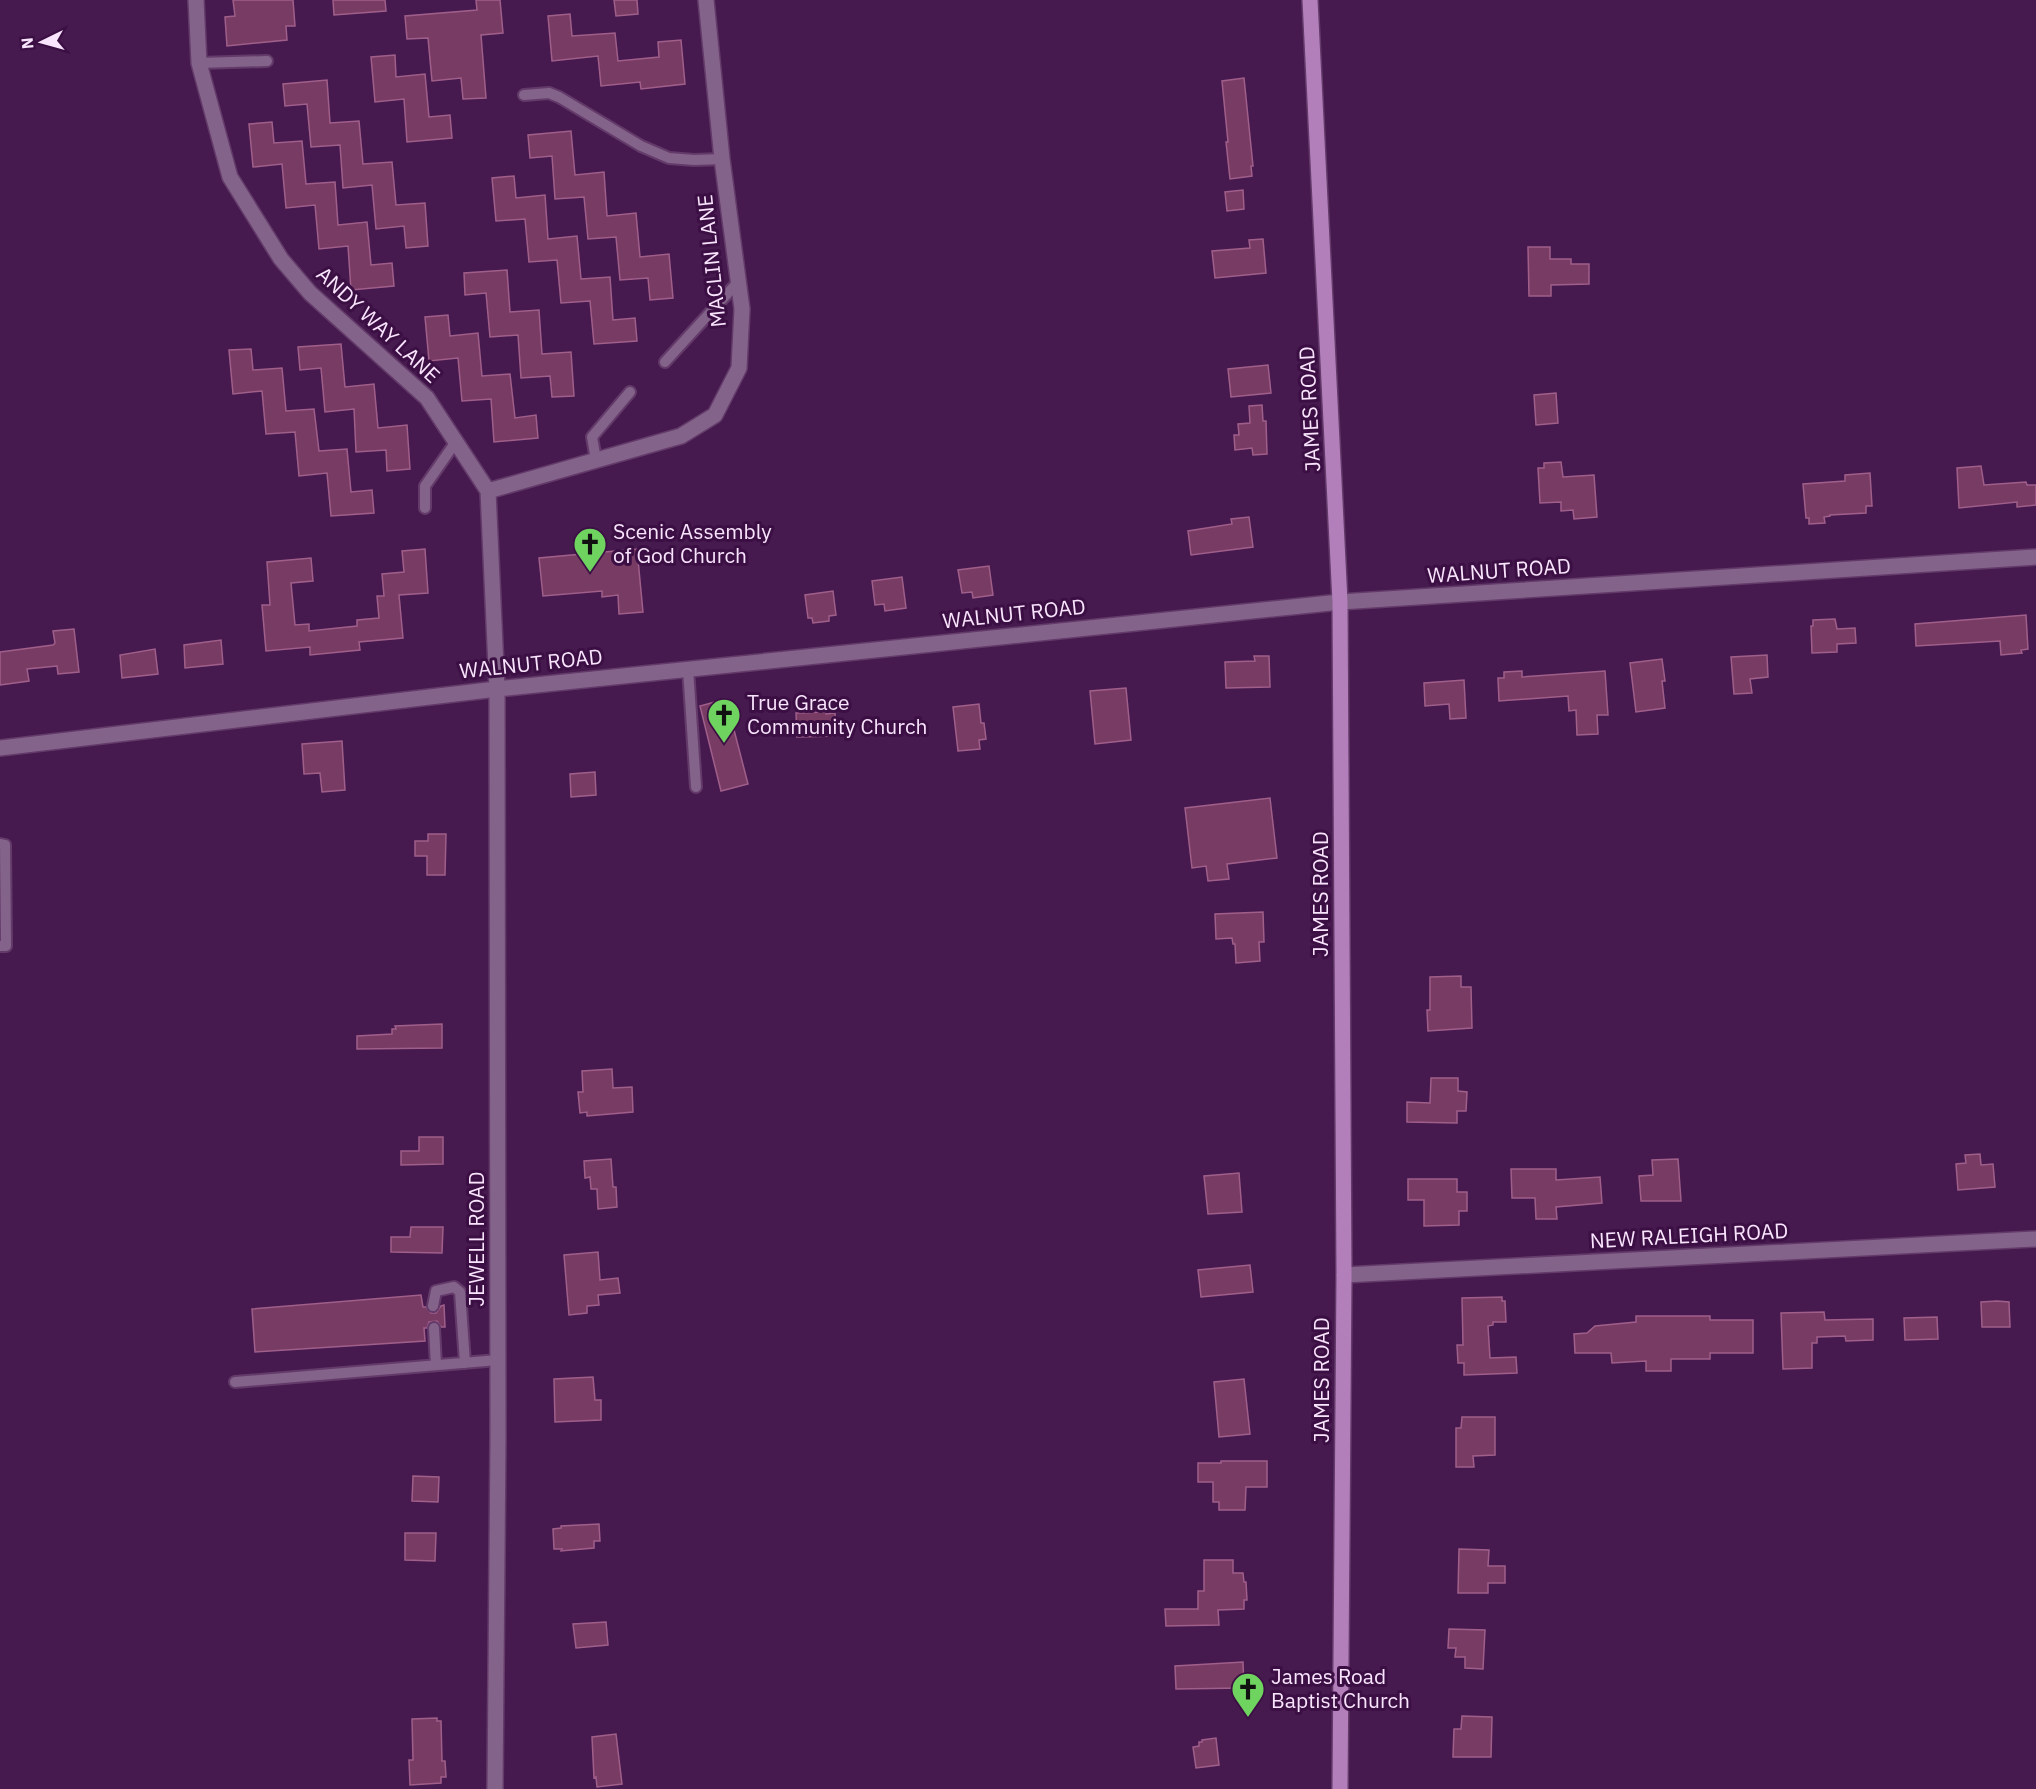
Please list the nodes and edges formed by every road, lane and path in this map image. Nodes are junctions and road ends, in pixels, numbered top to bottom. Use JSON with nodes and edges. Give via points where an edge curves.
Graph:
{"nodes":[{"id":1,"x":196,"y":0,"type":"edge"},
{"id":2,"x":706,"y":0,"type":"edge"},
{"id":3,"x":1310,"y":0,"type":"edge"},
{"id":4,"x":267,"y":61,"type":"dead end"},
{"id":5,"x":199,"y":63,"type":"junction"},
{"id":6,"x":524,"y":95,"type":"dead end"},
{"id":7,"x":723,"y":159,"type":"junction"},
{"id":8,"x":738,"y":282,"type":"junction"},
{"id":9,"x":665,"y":362,"type":"dead end"},
{"id":10,"x":630,"y":392,"type":"dead end"},
{"id":11,"x":455,"y":443,"type":"junction"},
{"id":12,"x":596,"y":460,"type":"junction"},
{"id":13,"x":488,"y":491,"type":"junction"},
{"id":14,"x":425,"y":508,"type":"dead end"},
{"id":15,"x":2036,"y":557,"type":"edge"},
{"id":16,"x":1340,"y":602,"type":"junction"},
{"id":17,"x":688,"y":669,"type":"junction"},
{"id":18,"x":496,"y":689,"type":"junction"},
{"id":19,"x":0,"y":748,"type":"edge"},
{"id":20,"x":696,"y":787,"type":"dead end"},
{"id":21,"x":0,"y":844,"type":"edge"},
{"id":22,"x":0,"y":946,"type":"edge"},
{"id":23,"x":2036,"y":1239,"type":"edge"},
{"id":24,"x":1344,"y":1275,"type":"junction"},
{"id":25,"x":433,"y":1306,"type":"dead end"},
{"id":26,"x":435,"y":1328,"type":"dead end"},
{"id":27,"x":498,"y":1360,"type":"junction"},
{"id":28,"x":465,"y":1363,"type":"junction"},
{"id":29,"x":436,"y":1365,"type":"junction"},
{"id":30,"x":235,"y":1382,"type":"dead end"},
{"id":31,"x":495,"y":1789,"type":"edge"},
{"id":32,"x":1341,"y":1789,"type":"edge"}],
"edges":[{"from":1,"to":5,"type":"street","name":"ANDY WAY LANE"},
{"from":2,"to":7,"type":"street","name":"MACLIN LANE"},
{"from":3,"to":16,"type":"main road","name":"JAMES ROAD"},
{"from":4,"to":5,"type":"lane"},
{"from":5,"to":11,"type":"street","name":"ANDY WAY LANE","via":[[230,177],[281,260],[310,293],[427,398]]},
{"from":6,"to":7,"type":"lane","via":[[549,93],[559,97],[641,146],[669,158]]},
{"from":7,"to":8,"type":"street","name":"MACLIN LANE"},
{"from":8,"to":9,"type":"lane"},
{"from":8,"to":12,"type":"street","name":"MACLIN LANE","via":[[742,309],[739,368],[715,415],[681,436]]},
{"from":10,"to":12,"type":"lane","via":[[592,437]]},
{"from":11,"to":13,"type":"street","name":"ANDY WAY LANE"},
{"from":11,"to":14,"type":"lane","via":[[425,486]]},
{"from":12,"to":13,"type":"street","name":"MACLIN LANE"},
{"from":13,"to":18,"type":"street"},
{"from":15,"to":16,"type":"street","name":"WALNUT ROAD"},
{"from":16,"to":17,"type":"street","name":"WALNUT ROAD"},
{"from":16,"to":24,"type":"main road","name":"JAMES ROAD"},
{"from":17,"to":18,"type":"street","name":"WALNUT ROAD"},
{"from":17,"to":20,"type":"lane"},
{"from":18,"to":19,"type":"street","name":"WALNUT ROAD"},
{"from":18,"to":27,"type":"street","name":"JEWELL ROAD"},
{"from":21,"to":22,"type":"lane","via":[[5,845],[6,946]]},
{"from":23,"to":24,"type":"street","name":"NEW RALEIGH ROAD"},
{"from":24,"to":32,"type":"main road","name":"JAMES ROAD"},
{"from":25,"to":28,"type":"lane","via":[[436,1291],[454,1287],[460,1292]]},
{"from":26,"to":29,"type":"lane"},
{"from":27,"to":28,"type":"lane"},
{"from":27,"to":31,"type":"street","name":"JEWELL ROAD"},
{"from":28,"to":29,"type":"lane"},
{"from":29,"to":30,"type":"lane"}]}
